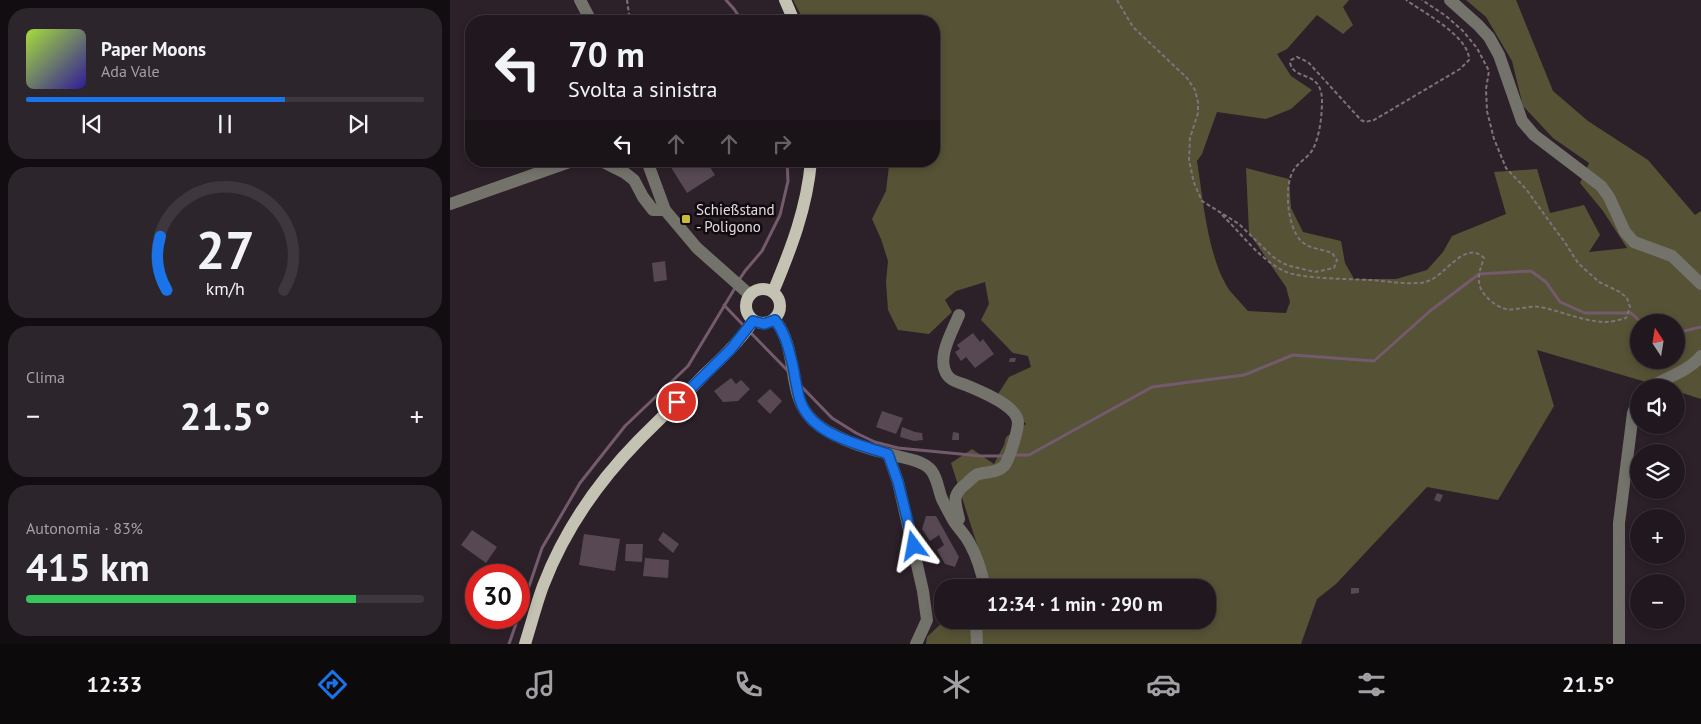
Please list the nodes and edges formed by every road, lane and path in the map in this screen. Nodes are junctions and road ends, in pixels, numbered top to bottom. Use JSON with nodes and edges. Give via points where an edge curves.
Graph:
{"nodes":[{"id":1,"x":580,"y":0,"type":"edge"},
{"id":2,"x":627,"y":0,"type":"edge"},
{"id":3,"x":785,"y":0,"type":"edge"},
{"id":4,"x":1117,"y":0,"type":"edge"},
{"id":5,"x":1406,"y":0,"type":"edge"},
{"id":6,"x":1422,"y":0,"type":"edge"},
{"id":7,"x":1450,"y":0,"type":"edge"},
{"id":8,"x":588,"y":15,"type":"edge"},
{"id":9,"x":629,"y":15,"type":"edge"},
{"id":10,"x":791,"y":15,"type":"edge"},
{"id":11,"x":555,"y":167,"type":"edge"},
{"id":12,"x":613,"y":167,"type":"edge"},
{"id":13,"x":649,"y":167,"type":"edge"},
{"id":14,"x":810,"y":167,"type":"edge"},
{"id":15,"x":450,"y":204,"type":"edge"},
{"id":16,"x":665,"y":210,"type":"junction"},
{"id":17,"x":1218,"y":212,"type":"junction"},
{"id":18,"x":1701,"y":284,"type":"edge"},
{"id":19,"x":746,"y":291,"type":"junction"},
{"id":20,"x":773,"y":292,"type":"junction"},
{"id":21,"x":959,"y":316,"type":"dead end"},
{"id":22,"x":775,"y":320,"type":"junction"},
{"id":23,"x":749,"y":327,"type":"junction"},
{"id":24,"x":1701,"y":356,"type":"edge"},
{"id":25,"x":1662,"y":379,"type":"edge"},
{"id":26,"x":1630,"y":434,"type":"edge"},
{"id":27,"x":888,"y":454,"type":"junction"},
{"id":28,"x":955,"y":523,"type":"junction"},
{"id":29,"x":983,"y":579,"type":"edge"},
{"id":30,"x":976,"y":629,"type":"edge"},
{"id":31,"x":525,"y":644,"type":"edge"},
{"id":32,"x":916,"y":644,"type":"edge"},
{"id":33,"x":977,"y":644,"type":"edge"},
{"id":34,"x":1619,"y":644,"type":"edge"}],
"edges":[{"from":1,"to":8,"type":"street"},
{"from":2,"to":9,"type":"path"},
{"from":3,"to":10,"type":"main road"},
{"from":4,"to":17,"type":"path","via":[[1133,27],[1187,78],[1195,90],[1198,113],[1189,147],[1190,170],[1202,201]]},
{"from":5,"to":17,"type":"path","via":[[1457,37],[1468,52],[1469,60],[1460,69],[1374,120],[1361,120],[1308,62],[1297,57],[1290,63],[1294,70],[1314,79],[1322,99],[1315,144],[1310,154],[1295,168],[1289,182],[1290,219],[1300,240],[1309,247],[1332,253],[1337,260],[1334,268],[1315,272],[1282,263],[1239,224]]},
{"from":6,"to":17,"type":"path","via":[[1446,16],[1477,48],[1489,71],[1487,111],[1506,168],[1526,189],[1578,263],[1599,282],[1627,298],[1630,307],[1626,318],[1592,321],[1538,307],[1506,309],[1496,305],[1480,289],[1479,274],[1484,258],[1474,251],[1463,255],[1428,281],[1414,283],[1285,272],[1243,238]]},
{"from":7,"to":18,"type":"street","via":[[1478,25],[1500,55],[1522,121],[1534,135],[1601,186],[1625,232],[1634,242],[1672,256]]},
{"from":11,"to":15,"type":"street"},
{"from":12,"to":16,"type":"street","via":[[634,180],[652,210]]},
{"from":13,"to":16,"type":"street"},
{"from":14,"to":20,"type":"main road","via":[[803,214]]},
{"from":16,"to":19,"type":"street","via":[[697,248]]},
{"from":19,"to":20,"type":"main road","via":[[764,289]]},
{"from":19,"to":23,"type":"main road"},
{"from":20,"to":22,"type":"main road","via":[[781,306]]},
{"from":21,"to":28,"type":"street","via":[[944,349],[948,376],[1010,407],[1018,423],[1004,467],[976,475],[957,491],[955,501],[959,519]]},
{"from":22,"to":23,"type":"main road"},
{"from":22,"to":27,"type":"street","via":[[785,335],[800,402],[808,415],[833,435]]},
{"from":23,"to":31,"type":"main road","via":[[636,443],[586,502],[554,560]]},
{"from":24,"to":25,"type":"street","via":[[1696,363]]},
{"from":26,"to":34,"type":"street","via":[[1619,523]]},
{"from":27,"to":28,"type":"street","via":[[929,468]]},
{"from":27,"to":32,"type":"street","via":[[898,482],[923,591],[927,620]]},
{"from":28,"to":29,"type":"street","via":[[971,545]]},
{"from":30,"to":33,"type":"street"}]}
